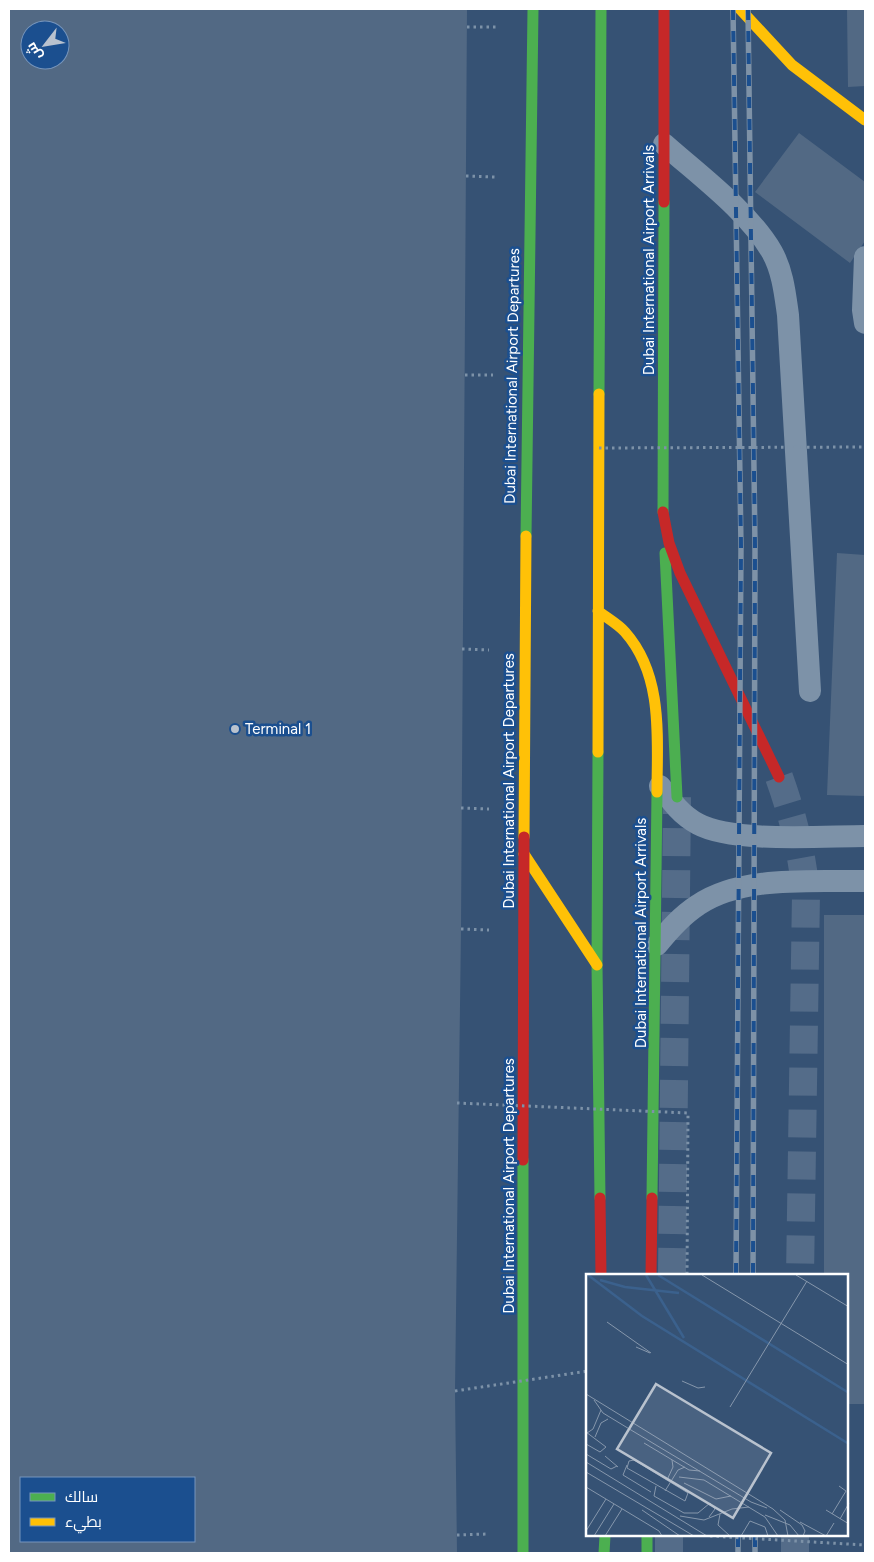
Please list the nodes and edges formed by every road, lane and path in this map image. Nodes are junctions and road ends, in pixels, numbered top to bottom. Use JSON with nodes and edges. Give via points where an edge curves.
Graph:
{"nodes":[{"id":1,"x":533,"y":9,"type":"edge"},
{"id":2,"x":601,"y":9,"type":"edge"},
{"id":3,"x":664,"y":9,"type":"edge"},
{"id":4,"x":740,"y":9,"type":"edge"},
{"id":5,"x":865,"y":120,"type":"edge"},
{"id":6,"x":664,"y":144,"type":"junction"},
{"id":7,"x":865,"y":257,"type":"edge"},
{"id":8,"x":865,"y":323,"type":"edge"},
{"id":9,"x":599,"y":448,"type":"junction"},
{"id":10,"x":865,"y":448,"type":"edge"},
{"id":11,"x":663,"y":511,"type":"junction"},
{"id":12,"x":598,"y":611,"type":"junction"},
{"id":13,"x":810,"y":691,"type":"dead end"},
{"id":14,"x":779,"y":777,"type":"tunnel mouth"},
{"id":15,"x":657,"y":781,"type":"junction"},
{"id":16,"x":677,"y":797,"type":"tunnel mouth"},
{"id":17,"x":865,"y":836,"type":"edge"},
{"id":18,"x":524,"y":854,"type":"junction"},
{"id":19,"x":865,"y":880,"type":"edge"},
{"id":20,"x":657,"y":944,"type":"junction"},
{"id":21,"x":597,"y":965,"type":"junction"},
{"id":22,"x":457,"y":1103,"type":"dead end"},
{"id":23,"x":601,"y":1274,"type":"edge"},
{"id":24,"x":651,"y":1274,"type":"edge"},
{"id":25,"x":687,"y":1274,"type":"edge"},
{"id":26,"x":586,"y":1371,"type":"edge"},
{"id":27,"x":455,"y":1391,"type":"dead end"},
{"id":28,"x":488,"y":1534,"type":"dead end"},
{"id":29,"x":457,"y":1535,"type":"dead end"},
{"id":30,"x":605,"y":1537,"type":"edge"},
{"id":31,"x":647,"y":1537,"type":"edge"},
{"id":32,"x":727,"y":1537,"type":"edge"},
{"id":33,"x":865,"y":1545,"type":"edge"},
{"id":34,"x":523,"y":1553,"type":"edge"},
{"id":35,"x":604,"y":1553,"type":"edge"},
{"id":36,"x":647,"y":1553,"type":"edge"}],
"edges":[{"from":1,"to":18,"type":"main road","name":"Dubai International Airport Departures"},
{"from":2,"to":9,"type":"main road"},
{"from":3,"to":6,"type":"main road","name":"Dubai International Airport Arrivals"},
{"from":4,"to":5,"type":"main road","via":[[792,65]]},
{"from":6,"to":11,"type":"main road","name":"Dubai International Airport Arrivals"},
{"from":6,"to":13,"type":"lane","via":[[755,227],[773,254],[784,283]]},
{"from":7,"to":8,"type":"lane"},
{"from":9,"to":10,"type":"path","bridge":true},
{"from":9,"to":12,"type":"main road"},
{"from":11,"to":14,"type":"main road","name":"Dubai International Airport Arrivals","via":[[669,543],[680,574]]},
{"from":11,"to":16,"type":"main road","name":"Dubai International Airport Arrivals"},
{"from":12,"to":15,"type":"main road","name":"Dubai International Airport Arrivals","via":[[626,632],[643,660],[654,690]]},
{"from":12,"to":21,"type":"main road"},
{"from":15,"to":17,"type":"lane","via":[[674,806],[698,824],[726,834]]},
{"from":15,"to":20,"type":"main road","name":"Dubai International Airport Arrivals"},
{"from":18,"to":21,"type":"main road"},
{"from":18,"to":34,"type":"main road","name":"Dubai International Airport Departures"},
{"from":19,"to":20,"type":"lane","via":[[753,885],[725,892],[698,904]]},
{"from":20,"to":24,"type":"main road","name":"Dubai International Airport Arrivals"},
{"from":21,"to":23,"type":"main road"},
{"from":22,"to":25,"type":"path","bridge":true,"via":[[688,1113]]},
{"from":26,"to":27,"type":"path","bridge":true},
{"from":28,"to":29,"type":"path"},
{"from":30,"to":35,"type":"main road"},
{"from":31,"to":36,"type":"main road"},
{"from":32,"to":33,"type":"path","bridge":true}]}
